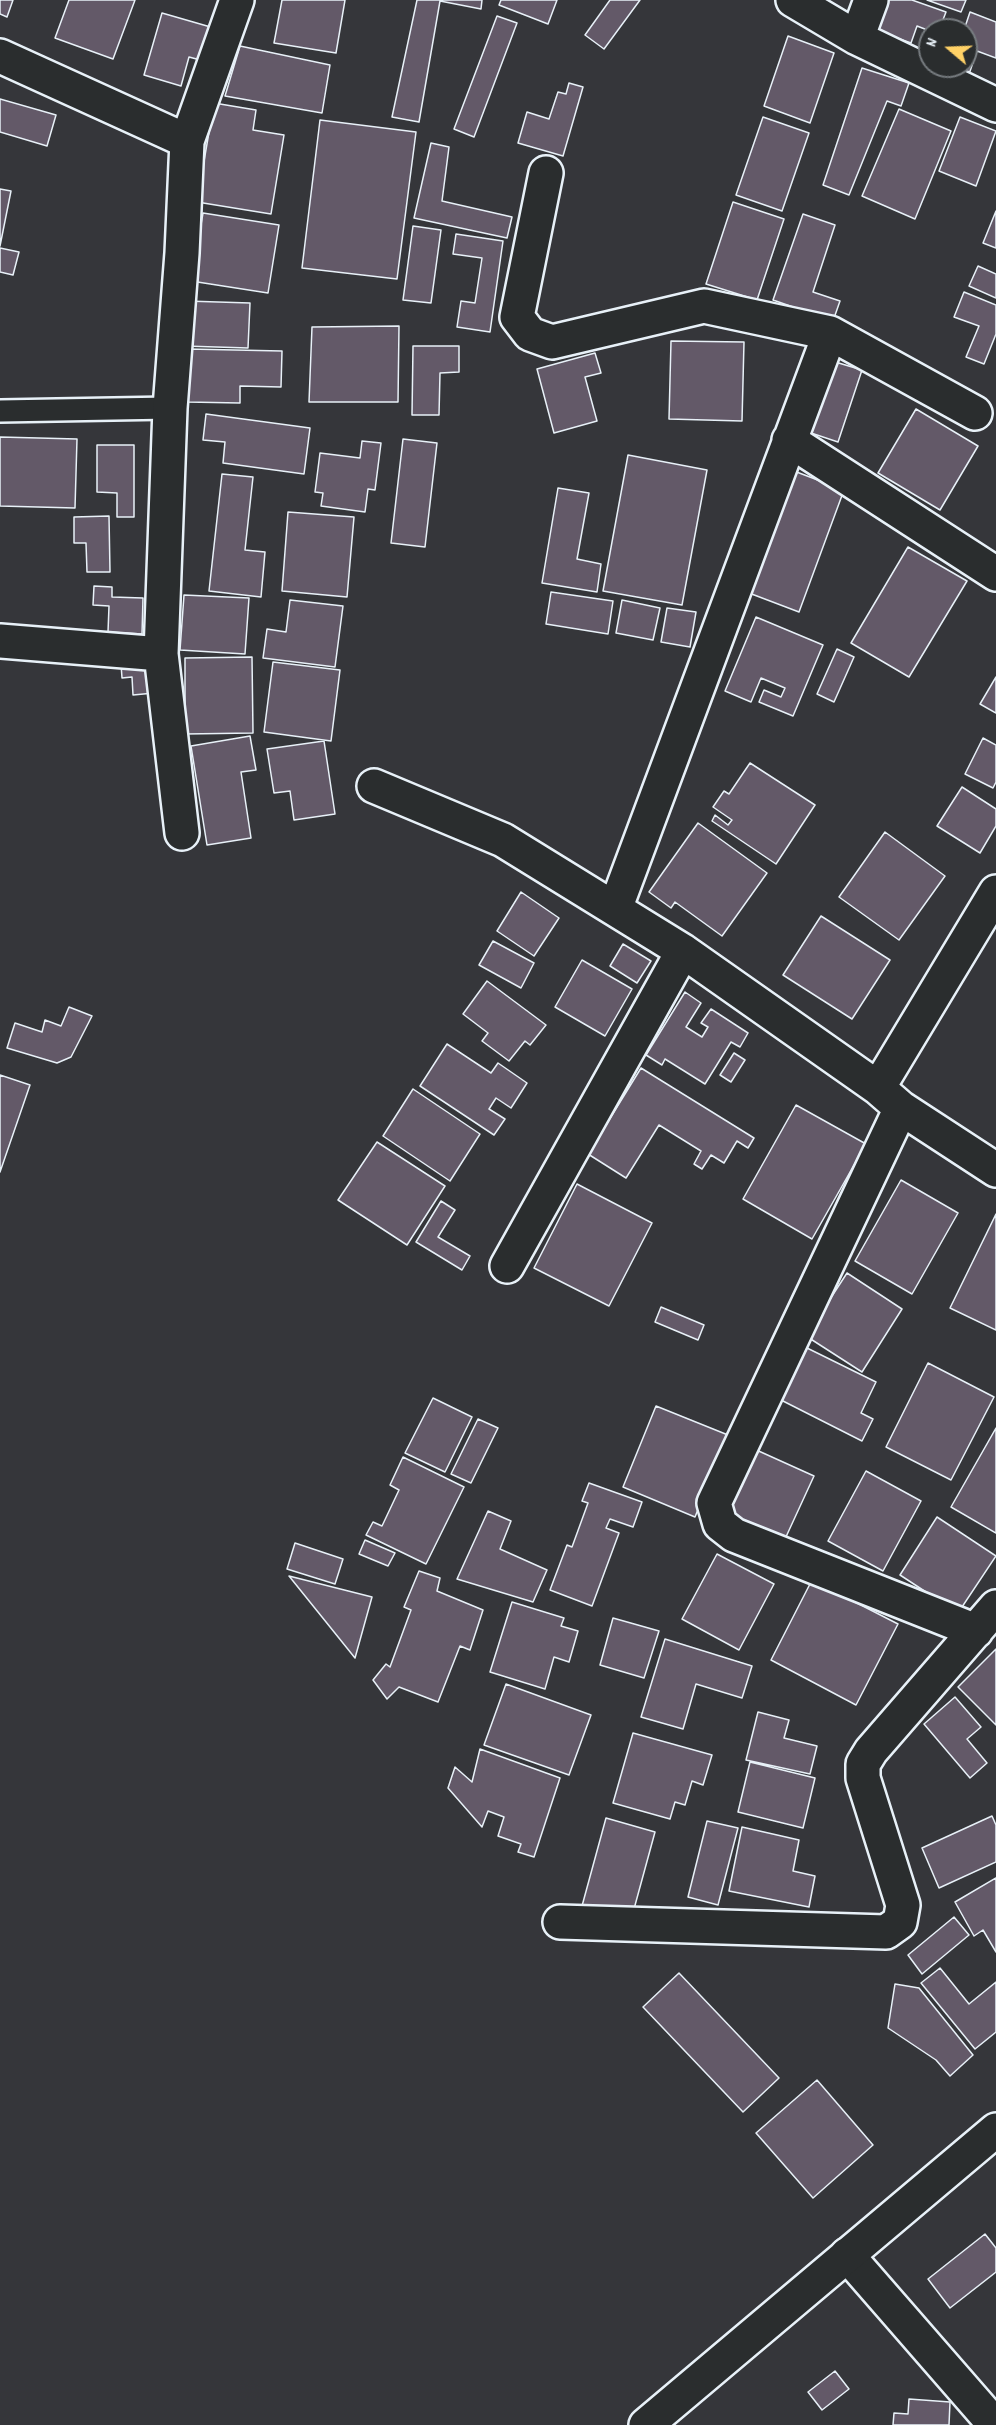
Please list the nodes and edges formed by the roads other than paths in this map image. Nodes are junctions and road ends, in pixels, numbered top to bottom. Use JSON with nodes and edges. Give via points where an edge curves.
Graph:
{"nodes":[{"id":1,"x":237,"y":0,"type":"edge"},
{"id":2,"x":793,"y":0,"type":"edge"},
{"id":3,"x":871,"y":0,"type":"edge"},
{"id":4,"x":857,"y":38,"type":"junction"},
{"id":5,"x":0,"y":56,"type":"edge"},
{"id":6,"x":996,"y":105,"type":"edge"},
{"id":7,"x":187,"y":141,"type":"junction"},
{"id":8,"x":546,"y":173,"type":"dead end"},
{"id":9,"x":831,"y":333,"type":"junction"},
{"id":10,"x":170,"y":408,"type":"junction"},
{"id":11,"x":0,"y":411,"type":"edge"},
{"id":12,"x":975,"y":413,"type":"dead end"},
{"id":13,"x":789,"y":440,"type":"junction"},
{"id":14,"x":996,"y":574,"type":"edge"},
{"id":15,"x":0,"y":641,"type":"edge"},
{"id":16,"x":161,"y":654,"type":"junction"},
{"id":17,"x":374,"y":786,"type":"dead end"},
{"id":18,"x":182,"y":833,"type":"dead end"},
{"id":19,"x":996,"y":892,"type":"edge"},
{"id":20,"x":615,"y":909,"type":"junction"},
{"id":21,"x":683,"y":951,"type":"junction"},
{"id":22,"x":890,"y":1098,"type":"junction"},
{"id":23,"x":996,"y":1170,"type":"edge"},
{"id":24,"x":507,"y":1266,"type":"dead end"},
{"id":25,"x":986,"y":1619,"type":"edge"},
{"id":26,"x":560,"y":1922,"type":"dead end"},
{"id":27,"x":996,"y":2130,"type":"edge"},
{"id":28,"x":847,"y":2255,"type":"junction"},
{"id":29,"x":646,"y":2425,"type":"edge"},
{"id":30,"x":995,"y":2425,"type":"edge"}],
"edges":[{"from":1,"to":7,"type":"street"},
{"from":2,"to":4,"type":"street"},
{"from":3,"to":4,"type":"street"},
{"from":4,"to":6,"type":"street"},
{"from":5,"to":7,"type":"street"},
{"from":7,"to":10,"type":"street"},
{"from":8,"to":9,"type":"street","via":[[517,317],[530,334],[552,342],[704,306]]},
{"from":9,"to":12,"type":"street"},
{"from":9,"to":13,"type":"street"},
{"from":10,"to":11,"type":"lane"},
{"from":10,"to":16,"type":"street"},
{"from":13,"to":14,"type":"street"},
{"from":13,"to":20,"type":"street"},
{"from":15,"to":16,"type":"street"},
{"from":16,"to":18,"type":"street"},
{"from":17,"to":20,"type":"street","via":[[503,840]]},
{"from":19,"to":22,"type":"street"},
{"from":20,"to":21,"type":"street"},
{"from":21,"to":22,"type":"street"},
{"from":21,"to":24,"type":"street"},
{"from":22,"to":23,"type":"street"},
{"from":22,"to":25,"type":"street","via":[[714,1503],[720,1524],[734,1535]]},
{"from":25,"to":26,"type":"street","via":[[863,1764],[863,1778],[903,1905],[900,1922],[886,1932]]},
{"from":27,"to":28,"type":"street"},
{"from":28,"to":29,"type":"street"},
{"from":28,"to":30,"type":"street"}]}
